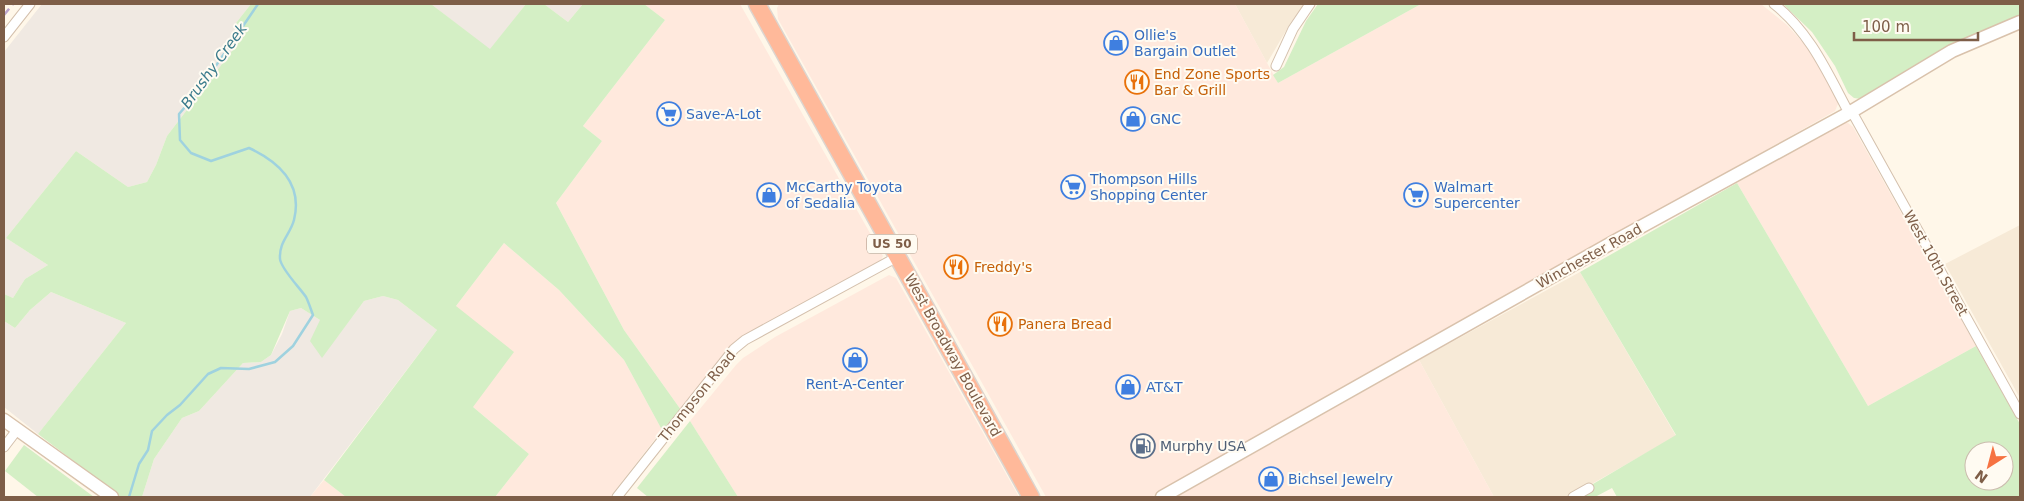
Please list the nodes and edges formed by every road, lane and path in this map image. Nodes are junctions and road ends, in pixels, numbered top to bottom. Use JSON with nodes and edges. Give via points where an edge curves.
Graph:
{"nodes":[{"id":1,"x":30,"y":4,"type":"edge"},
{"id":2,"x":1310,"y":4,"type":"edge"},
{"id":3,"x":1774,"y":4,"type":"edge"},
{"id":4,"x":760,"y":5,"type":"edge"},
{"id":5,"x":2020,"y":22,"type":"edge"},
{"id":6,"x":4,"y":37,"type":"edge"},
{"id":7,"x":1276,"y":66,"type":"dead end"},
{"id":8,"x":1850,"y":112,"type":"junction"},
{"id":9,"x":899,"y":256,"type":"junction"},
{"id":10,"x":2020,"y":414,"type":"edge"},
{"id":11,"x":4,"y":420,"type":"edge"},
{"id":12,"x":17,"y":430,"type":"junction"},
{"id":13,"x":4,"y":447,"type":"edge"},
{"id":14,"x":1589,"y":488,"type":"dead end"},
{"id":15,"x":112,"y":497,"type":"edge"},
{"id":16,"x":617,"y":497,"type":"edge"},
{"id":17,"x":1031,"y":497,"type":"edge"},
{"id":18,"x":1162,"y":497,"type":"edge"},
{"id":19,"x":1573,"y":497,"type":"edge"}],
"edges":[{"from":1,"to":6,"type":"street"},
{"from":2,"to":7,"type":"street","via":[[1293,29]]},
{"from":3,"to":8,"type":"street","name":"West 10th Street","via":[[1795,23],[1815,50]]},
{"from":4,"to":9,"type":"highway","name":"West Broadway Boulevard","number":"US 50"},
{"from":5,"to":8,"type":"street","name":"Winchester Road","via":[[1952,51]]},
{"from":8,"to":10,"type":"street","name":"West 10th Street"},
{"from":8,"to":18,"type":"street","name":"Winchester Road"},
{"from":9,"to":16,"type":"street","name":"Thompson Road","via":[[734,349]]},
{"from":9,"to":17,"type":"highway","name":"West Broadway Boulevard","number":"US 50"},
{"from":11,"to":12,"type":"street"},
{"from":12,"to":13,"type":"street"},
{"from":12,"to":15,"type":"street"},
{"from":14,"to":19,"type":"street"}]}
